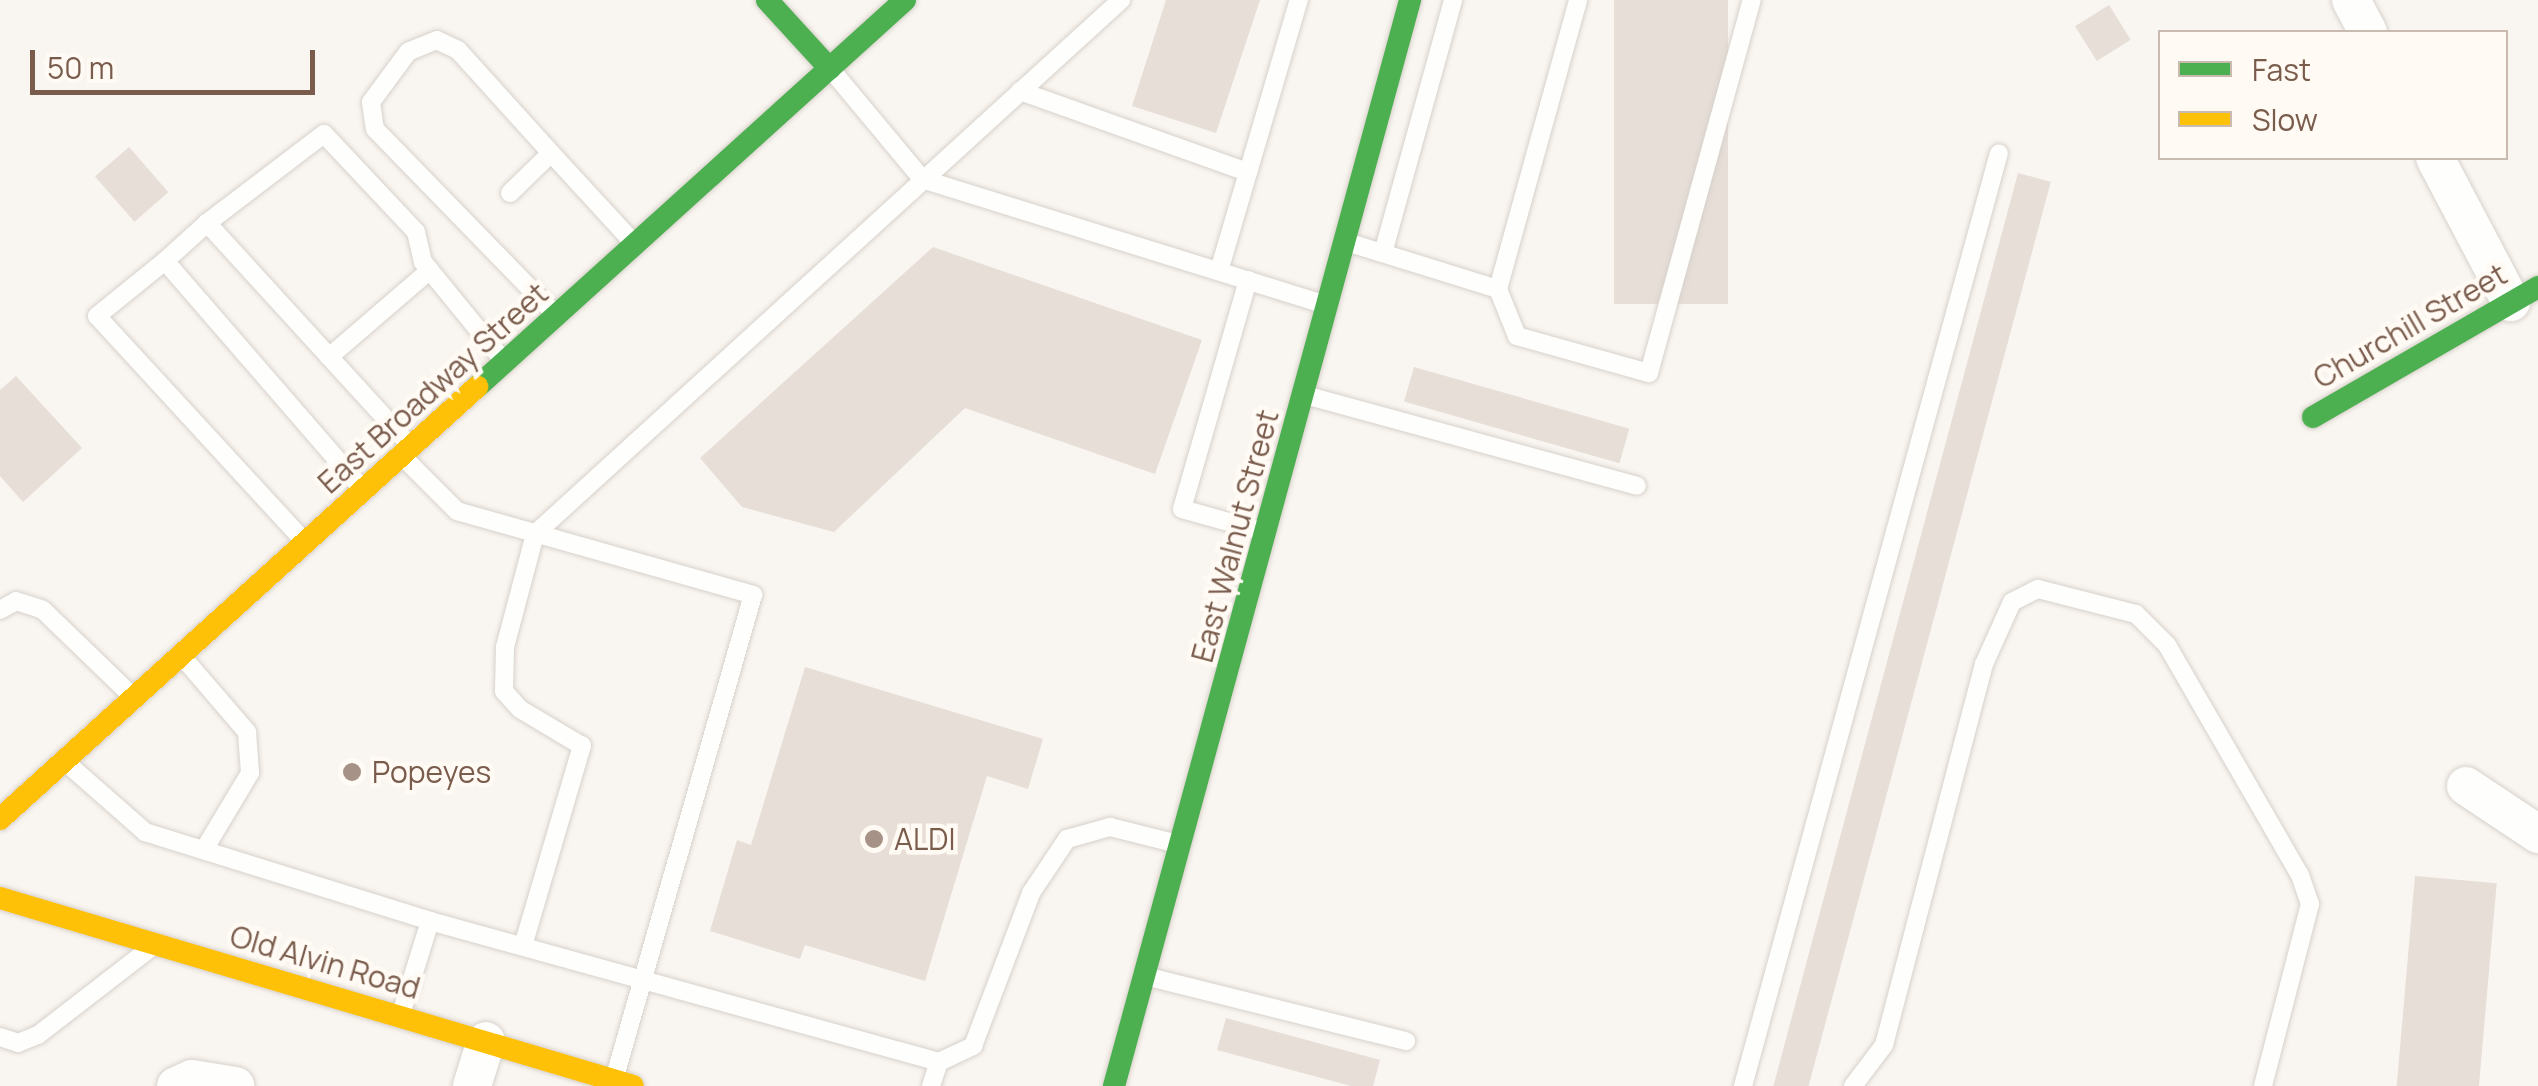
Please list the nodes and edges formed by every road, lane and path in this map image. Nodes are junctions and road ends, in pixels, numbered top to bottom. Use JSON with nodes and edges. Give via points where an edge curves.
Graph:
{"nodes":[{"id":1,"x":767,"y":0,"type":"edge"},
{"id":2,"x":905,"y":0,"type":"edge"},
{"id":3,"x":1121,"y":0,"type":"edge"},
{"id":4,"x":1299,"y":0,"type":"edge"},
{"id":5,"x":1410,"y":0,"type":"edge"},
{"id":6,"x":1453,"y":0,"type":"edge"},
{"id":7,"x":1578,"y":0,"type":"edge"},
{"id":8,"x":1752,"y":0,"type":"edge"},
{"id":9,"x":2351,"y":0,"type":"edge"},
{"id":10,"x":2367,"y":30,"type":"edge"},
{"id":11,"x":830,"y":68,"type":"junction"},
{"id":12,"x":1020,"y":91,"type":"junction"},
{"id":13,"x":551,"y":153,"type":"junction"},
{"id":14,"x":1999,"y":153,"type":"dead end"},
{"id":15,"x":2435,"y":160,"type":"edge"},
{"id":16,"x":1248,"y":172,"type":"junction"},
{"id":17,"x":922,"y":179,"type":"junction"},
{"id":18,"x":510,"y":193,"type":"dead end"},
{"id":19,"x":207,"y":223,"type":"junction"},
{"id":20,"x":1345,"y":242,"type":"junction"},
{"id":21,"x":636,"y":244,"type":"junction"},
{"id":22,"x":1383,"y":253,"type":"junction"},
{"id":23,"x":164,"y":261,"type":"junction"},
{"id":24,"x":430,"y":270,"type":"junction"},
{"id":25,"x":1219,"y":271,"type":"junction"},
{"id":26,"x":1248,"y":280,"type":"junction"},
{"id":27,"x":1498,"y":289,"type":"junction"},
{"id":28,"x":2524,"y":294,"type":"edge"},
{"id":29,"x":1328,"y":305,"type":"junction"},
{"id":30,"x":557,"y":316,"type":"junction"},
{"id":31,"x":330,"y":357,"type":"junction"},
{"id":32,"x":506,"y":363,"type":"junction"},
{"id":33,"x":1305,"y":395,"type":"junction"},
{"id":34,"x":2312,"y":417,"type":"dead end"},
{"id":35,"x":407,"y":452,"type":"junction"},
{"id":36,"x":1636,"y":486,"type":"dead end"},
{"id":37,"x":364,"y":491,"type":"junction"},
{"id":38,"x":1268,"y":533,"type":"junction"},
{"id":39,"x":535,"y":534,"type":"junction"},
{"id":40,"x":307,"y":544,"type":"junction"},
{"id":41,"x":0,"y":610,"type":"edge"},
{"id":42,"x":182,"y":657,"type":"junction"},
{"id":43,"x":135,"y":699,"type":"junction"},
{"id":44,"x":66,"y":762,"type":"junction"},
{"id":45,"x":2466,"y":786,"type":"dead end"},
{"id":46,"x":3,"y":810,"type":"edge"},
{"id":47,"x":2538,"y":834,"type":"edge"},
{"id":48,"x":1182,"y":845,"type":"junction"},
{"id":49,"x":204,"y":850,"type":"junction"},
{"id":50,"x":0,"y":898,"type":"edge"},
{"id":51,"x":430,"y":921,"type":"junction"},
{"id":52,"x":156,"y":944,"type":"junction"},
{"id":53,"x":523,"y":946,"type":"junction"},
{"id":54,"x":1146,"y":976,"type":"junction"},
{"id":55,"x":642,"y":981,"type":"junction"},
{"id":56,"x":401,"y":1016,"type":"junction"},
{"id":57,"x":0,"y":1037,"type":"edge"},
{"id":58,"x":486,"y":1041,"type":"junction"},
{"id":59,"x":1406,"y":1042,"type":"dead end"},
{"id":60,"x":939,"y":1062,"type":"junction"},
{"id":61,"x":623,"y":1083,"type":"edge"},
{"id":62,"x":176,"y":1086,"type":"edge"},
{"id":63,"x":235,"y":1086,"type":"edge"},
{"id":64,"x":472,"y":1086,"type":"edge"},
{"id":65,"x":931,"y":1086,"type":"edge"},
{"id":66,"x":1114,"y":1086,"type":"edge"},
{"id":67,"x":1743,"y":1086,"type":"edge"},
{"id":68,"x":1853,"y":1086,"type":"edge"},
{"id":69,"x":2264,"y":1086,"type":"edge"}],
"edges":[{"from":1,"to":11,"type":"street"},
{"from":2,"to":11,"type":"street","name":"East Broadway Street"},
{"from":3,"to":12,"type":"lane"},
{"from":4,"to":16,"type":"lane"},
{"from":5,"to":20,"type":"street","name":"East Walnut Street"},
{"from":6,"to":22,"type":"lane"},
{"from":7,"to":27,"type":"lane"},
{"from":8,"to":27,"type":"lane","via":[[1649,373],[1517,336]]},
{"from":9,"to":10,"type":"street"},
{"from":11,"to":17,"type":"lane"},
{"from":11,"to":21,"type":"street","name":"East Broadway Street"},
{"from":12,"to":16,"type":"lane"},
{"from":12,"to":17,"type":"lane"},
{"from":13,"to":18,"type":"lane"},
{"from":13,"to":21,"type":"lane"},
{"from":13,"to":30,"type":"lane","via":[[458,50],[437,40],[408,52],[371,102],[375,129]]},
{"from":14,"to":67,"type":"lane"},
{"from":15,"to":28,"type":"street"},
{"from":16,"to":25,"type":"lane"},
{"from":17,"to":25,"type":"lane"},
{"from":17,"to":39,"type":"lane"},
{"from":19,"to":23,"type":"lane"},
{"from":19,"to":24,"type":"lane","via":[[324,134],[416,232]]},
{"from":19,"to":31,"type":"lane"},
{"from":20,"to":22,"type":"lane"},
{"from":20,"to":29,"type":"street","name":"East Walnut Street"},
{"from":21,"to":30,"type":"street","name":"East Broadway Street"},
{"from":22,"to":27,"type":"lane"},
{"from":23,"to":37,"type":"lane"},
{"from":23,"to":40,"type":"lane","via":[[97,316]]},
{"from":24,"to":31,"type":"lane"},
{"from":24,"to":32,"type":"lane"},
{"from":25,"to":26,"type":"lane"},
{"from":26,"to":29,"type":"lane"},
{"from":26,"to":38,"type":"lane","via":[[1182,509]]},
{"from":28,"to":34,"type":"street","name":"Churchill Street"},
{"from":29,"to":33,"type":"street","name":"East Walnut Street"},
{"from":30,"to":32,"type":"street","name":"East Broadway Street"},
{"from":31,"to":35,"type":"lane"},
{"from":32,"to":35,"type":"street","name":"East Broadway Street"},
{"from":33,"to":36,"type":"lane"},
{"from":33,"to":38,"type":"street","name":"East Walnut Street"},
{"from":35,"to":37,"type":"street","name":"East Broadway Street"},
{"from":35,"to":39,"type":"lane","via":[[457,511]]},
{"from":37,"to":40,"type":"street","name":"East Broadway Street"},
{"from":38,"to":48,"type":"street","name":"East Walnut Street"},
{"from":39,"to":53,"type":"lane","via":[[505,647],[504,691],[520,709],[582,746]]},
{"from":39,"to":55,"type":"lane","via":[[753,595]]},
{"from":40,"to":42,"type":"street","name":"East Broadway Street"},
{"from":41,"to":43,"type":"lane","via":[[16,601],[43,610]]},
{"from":42,"to":43,"type":"street","name":"East Broadway Street"},
{"from":42,"to":49,"type":"lane","via":[[247,732],[250,773]]},
{"from":43,"to":44,"type":"street","name":"East Broadway Street"},
{"from":44,"to":46,"type":"street","name":"East Broadway Street"},
{"from":44,"to":49,"type":"lane","via":[[144,832]]},
{"from":45,"to":47,"type":"street"},
{"from":48,"to":54,"type":"street","name":"East Walnut Street"},
{"from":48,"to":60,"type":"lane","via":[[1110,827],[1066,839],[1032,893],[973,1046]]},
{"from":49,"to":51,"type":"lane"},
{"from":50,"to":52,"type":"street","name":"Old Alvin Road"},
{"from":51,"to":53,"type":"lane"},
{"from":51,"to":56,"type":"lane"},
{"from":52,"to":56,"type":"street","name":"Old Alvin Road"},
{"from":52,"to":57,"type":"lane","via":[[38,1035],[18,1043]]},
{"from":53,"to":55,"type":"lane"},
{"from":54,"to":59,"type":"lane"},
{"from":54,"to":66,"type":"street","name":"East Walnut Street"},
{"from":55,"to":60,"type":"lane"},
{"from":55,"to":61,"type":"lane"},
{"from":56,"to":58,"type":"street","name":"Old Alvin Road"},
{"from":58,"to":61,"type":"street","name":"Old Alvin Road"},
{"from":58,"to":64,"type":"street"},
{"from":60,"to":65,"type":"lane"},
{"from":62,"to":63,"type":"street","via":[[192,1079]]},
{"from":68,"to":69,"type":"lane","via":[[1884,1045],[1984,664],[2012,602],[2038,590],[2136,614],[2167,645],[2300,875],[2310,904]]}]}
